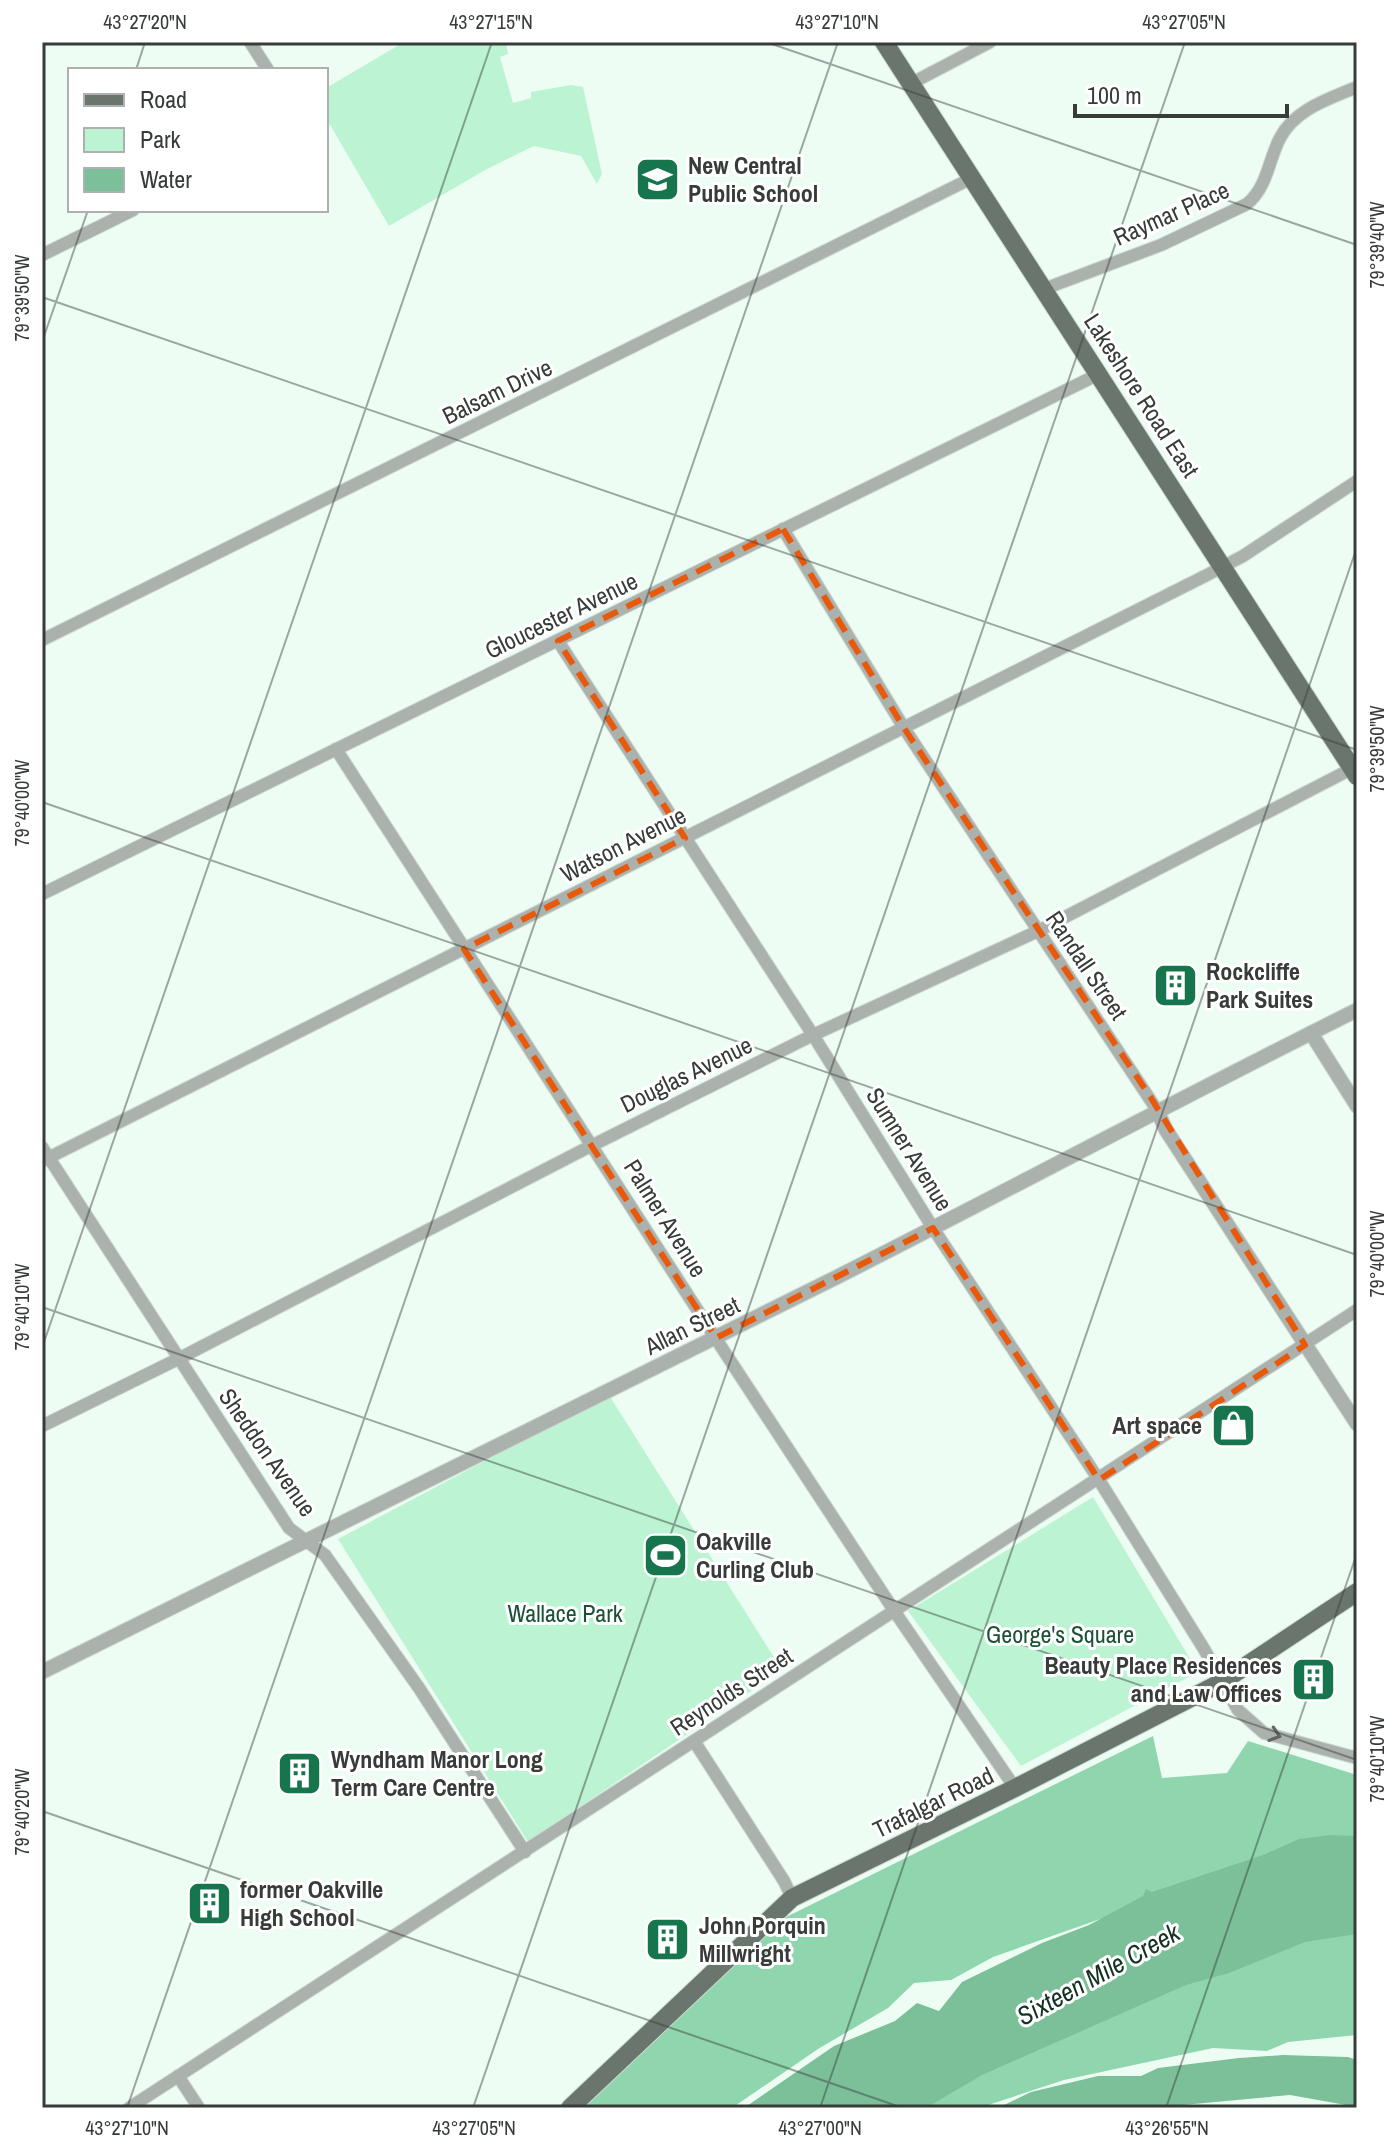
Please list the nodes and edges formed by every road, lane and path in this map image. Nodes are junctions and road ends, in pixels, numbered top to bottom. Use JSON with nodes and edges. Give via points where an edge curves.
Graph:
{"nodes":[{"id":1,"x":250,"y":42,"type":"edge"},
{"id":2,"x":884,"y":42,"type":"edge"},
{"id":3,"x":990,"y":42,"type":"edge"},
{"id":4,"x":267,"y":68,"type":"edge"},
{"id":5,"x":910,"y":84,"type":"junction"},
{"id":6,"x":1357,"y":87,"type":"edge"},
{"id":7,"x":970,"y":179,"type":"junction"},
{"id":8,"x":129,"y":212,"type":"edge"},
{"id":9,"x":42,"y":255,"type":"edge"},
{"id":10,"x":1044,"y":289,"type":"junction"},
{"id":11,"x":1099,"y":374,"type":"junction"},
{"id":12,"x":1357,"y":481,"type":"edge"},
{"id":13,"x":783,"y":529,"type":"junction"},
{"id":14,"x":1224,"y":566,"type":"junction"},
{"id":15,"x":42,"y":640,"type":"edge"},
{"id":16,"x":558,"y":641,"type":"junction"},
{"id":17,"x":904,"y":728,"type":"junction"},
{"id":18,"x":336,"y":749,"type":"junction"},
{"id":19,"x":1355,"y":770,"type":"edge"},
{"id":20,"x":685,"y":838,"type":"junction"},
{"id":21,"x":42,"y":894,"type":"edge"},
{"id":22,"x":1038,"y":931,"type":"junction"},
{"id":23,"x":464,"y":949,"type":"junction"},
{"id":24,"x":1357,"y":1010,"type":"edge"},
{"id":25,"x":1311,"y":1033,"type":"junction"},
{"id":26,"x":813,"y":1035,"type":"junction"},
{"id":27,"x":1357,"y":1106,"type":"edge"},
{"id":28,"x":1157,"y":1110,"type":"junction"},
{"id":29,"x":592,"y":1145,"type":"junction"},
{"id":30,"x":44,"y":1155,"type":"edge"},
{"id":31,"x":933,"y":1228,"type":"junction"},
{"id":32,"x":1357,"y":1310,"type":"edge"},
{"id":33,"x":716,"y":1338,"type":"junction"},
{"id":34,"x":1305,"y":1345,"type":"junction"},
{"id":35,"x":178,"y":1359,"type":"junction"},
{"id":36,"x":1357,"y":1424,"type":"edge"},
{"id":37,"x":42,"y":1426,"type":"edge"},
{"id":38,"x":1099,"y":1480,"type":"junction"},
{"id":39,"x":304,"y":1540,"type":"junction"},
{"id":40,"x":1357,"y":1592,"type":"edge"},
{"id":41,"x":895,"y":1612,"type":"junction"},
{"id":42,"x":42,"y":1672,"type":"edge"},
{"id":43,"x":1220,"y":1683,"type":"junction"},
{"id":44,"x":694,"y":1741,"type":"junction"},
{"id":45,"x":1357,"y":1758,"type":"edge"},
{"id":46,"x":1015,"y":1788,"type":"junction"},
{"id":47,"x":525,"y":1852,"type":"junction"},
{"id":48,"x":792,"y":1898,"type":"junction"},
{"id":49,"x":178,"y":2076,"type":"junction"},
{"id":50,"x":129,"y":2108,"type":"edge"},
{"id":51,"x":199,"y":2108,"type":"edge"},
{"id":52,"x":570,"y":2108,"type":"edge"}],
"edges":[{"from":1,"to":4,"type":"street"},
{"from":2,"to":5,"type":"main road","name":"Lakeshore Road East"},
{"from":3,"to":5,"type":"street"},
{"from":5,"to":7,"type":"main road","name":"Lakeshore Road East"},
{"from":6,"to":10,"type":"street","name":"Raymar Place","via":[[1296,118],[1280,137],[1259,194],[1247,204],[1161,245]]},
{"from":7,"to":10,"type":"main road","name":"Lakeshore Road East"},
{"from":7,"to":15,"type":"street","name":"Balsam Drive"},
{"from":8,"to":9,"type":"street"},
{"from":10,"to":11,"type":"main road","name":"Lakeshore Road East"},
{"from":11,"to":13,"type":"street","name":"Gloucester Avenue"},
{"from":11,"to":14,"type":"main road","name":"Lakeshore Road East"},
{"from":12,"to":14,"type":"street","name":"Watson Avenue"},
{"from":13,"to":16,"type":"street","name":"Gloucester Avenue"},
{"from":13,"to":17,"type":"street","name":"Randall Street"},
{"from":14,"to":17,"type":"street","name":"Watson Avenue"},
{"from":14,"to":19,"type":"main road","name":"Lakeshore Road East"},
{"from":16,"to":18,"type":"street","name":"Gloucester Avenue"},
{"from":16,"to":20,"type":"street","name":"Sumner Avenue"},
{"from":17,"to":20,"type":"street","name":"Watson Avenue"},
{"from":17,"to":22,"type":"street","name":"Randall Street"},
{"from":18,"to":21,"type":"street","name":"Gloucester Avenue"},
{"from":18,"to":23,"type":"street","name":"Palmer Avenue"},
{"from":19,"to":22,"type":"street","name":"Douglas Avenue"},
{"from":20,"to":23,"type":"street","name":"Watson Avenue"},
{"from":20,"to":26,"type":"street","name":"Sumner Avenue"},
{"from":22,"to":26,"type":"street","name":"Douglas Avenue"},
{"from":22,"to":28,"type":"street","name":"Randall Street"},
{"from":23,"to":29,"type":"street","name":"Palmer Avenue"},
{"from":23,"to":30,"type":"street","name":"Watson Avenue"},
{"from":24,"to":25,"type":"street","name":"Allan Street"},
{"from":25,"to":27,"type":"street"},
{"from":25,"to":28,"type":"street","name":"Allan Street"},
{"from":26,"to":29,"type":"street","name":"Douglas Avenue"},
{"from":26,"to":31,"type":"street","name":"Sumner Avenue"},
{"from":28,"to":31,"type":"street","name":"Allan Street"},
{"from":28,"to":34,"type":"street","name":"Randall Street"},
{"from":29,"to":33,"type":"street","name":"Palmer Avenue"},
{"from":29,"to":35,"type":"street","name":"Douglas Avenue"},
{"from":30,"to":35,"type":"street","name":"Sheddon Avenue"},
{"from":31,"to":33,"type":"street","name":"Allan Street"},
{"from":31,"to":38,"type":"street","name":"Sumner Avenue"},
{"from":32,"to":34,"type":"street","name":"Reynolds Street"},
{"from":33,"to":39,"type":"street","name":"Allan Street"},
{"from":33,"to":41,"type":"street","name":"Palmer Avenue"},
{"from":34,"to":36,"type":"street","name":"Randall Street"},
{"from":34,"to":38,"type":"street","name":"Reynolds Street"},
{"from":35,"to":37,"type":"street","name":"Douglas Avenue"},
{"from":35,"to":39,"type":"street","name":"Sheddon Avenue","via":[[289,1528]]},
{"from":38,"to":41,"type":"street","name":"Reynolds Street"},
{"from":38,"to":43,"type":"street","name":"Sumner Avenue"},
{"from":39,"to":42,"type":"street","name":"Allan Street"},
{"from":39,"to":47,"type":"street","name":"Sheddon Avenue","via":[[325,1555]]},
{"from":40,"to":43,"type":"main road","name":"Trafalgar Road"},
{"from":41,"to":44,"type":"street","name":"Reynolds Street"},
{"from":41,"to":46,"type":"street","name":"Palmer Avenue"},
{"from":43,"to":45,"type":"street","name":"Sumner Avenue","one_way":true,"via":[[1238,1710],[1264,1733]]},
{"from":43,"to":46,"type":"main road","name":"Trafalgar Road"},
{"from":44,"to":47,"type":"street","name":"Reynolds Street"},
{"from":44,"to":48,"type":"street"},
{"from":46,"to":48,"type":"main road","name":"Trafalgar Road"},
{"from":47,"to":49,"type":"street","name":"Reynolds Street"},
{"from":48,"to":52,"type":"main road","name":"Trafalgar Road"},
{"from":49,"to":50,"type":"street","name":"Reynolds Street"},
{"from":49,"to":51,"type":"street"}]}
